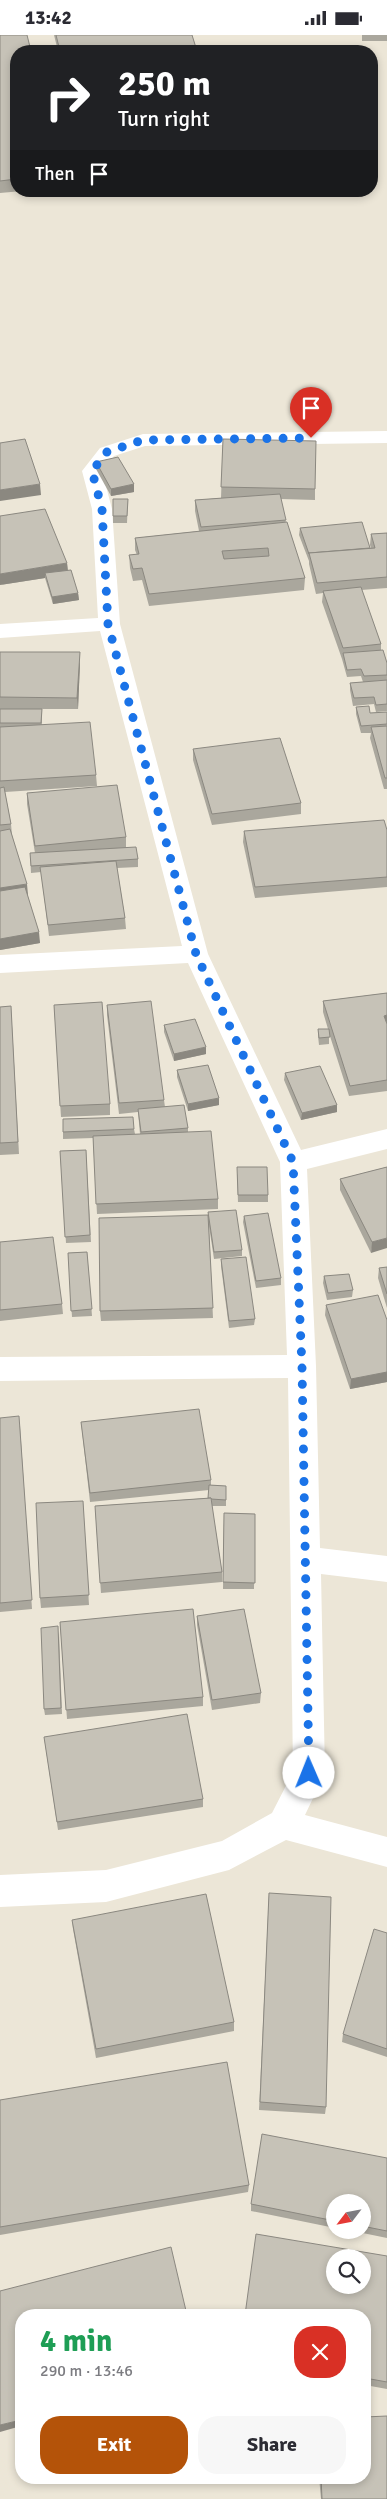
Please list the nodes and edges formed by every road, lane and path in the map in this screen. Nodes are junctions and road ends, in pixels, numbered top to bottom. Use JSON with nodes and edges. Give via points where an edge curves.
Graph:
{"nodes":[{"id":1,"x":387,"y":437,"type":"edge"},
{"id":2,"x":108,"y":624,"type":"junction"},
{"id":3,"x":0,"y":631,"type":"edge"},
{"id":4,"x":196,"y":954,"type":"junction"},
{"id":5,"x":0,"y":964,"type":"edge"},
{"id":6,"x":387,"y":1139,"type":"edge"},
{"id":7,"x":293,"y":1162,"type":"junction"},
{"id":8,"x":302,"y":1366,"type":"junction"},
{"id":9,"x":0,"y":1369,"type":"edge"},
{"id":10,"x":306,"y":1559,"type":"junction"},
{"id":11,"x":387,"y":1569,"type":"edge"},
{"id":12,"x":283,"y":1823,"type":"junction"},
{"id":13,"x":387,"y":1852,"type":"edge"},
{"id":14,"x":0,"y":1891,"type":"edge"}],
"edges":[{"from":1,"to":2,"type":"street","via":[[143,440],[107,452],[92,471],[102,509]]},
{"from":2,"to":3,"type":"street"},
{"from":2,"to":4,"type":"street"},
{"from":4,"to":5,"type":"street"},
{"from":4,"to":7,"type":"street"},
{"from":6,"to":7,"type":"street"},
{"from":7,"to":8,"type":"street"},
{"from":8,"to":9,"type":"street"},
{"from":8,"to":10,"type":"street"},
{"from":10,"to":11,"type":"street"},
{"from":10,"to":12,"type":"street","via":[[309,1773]]},
{"from":12,"to":13,"type":"street"},
{"from":12,"to":14,"type":"street","via":[[229,1855],[106,1886]]}]}
